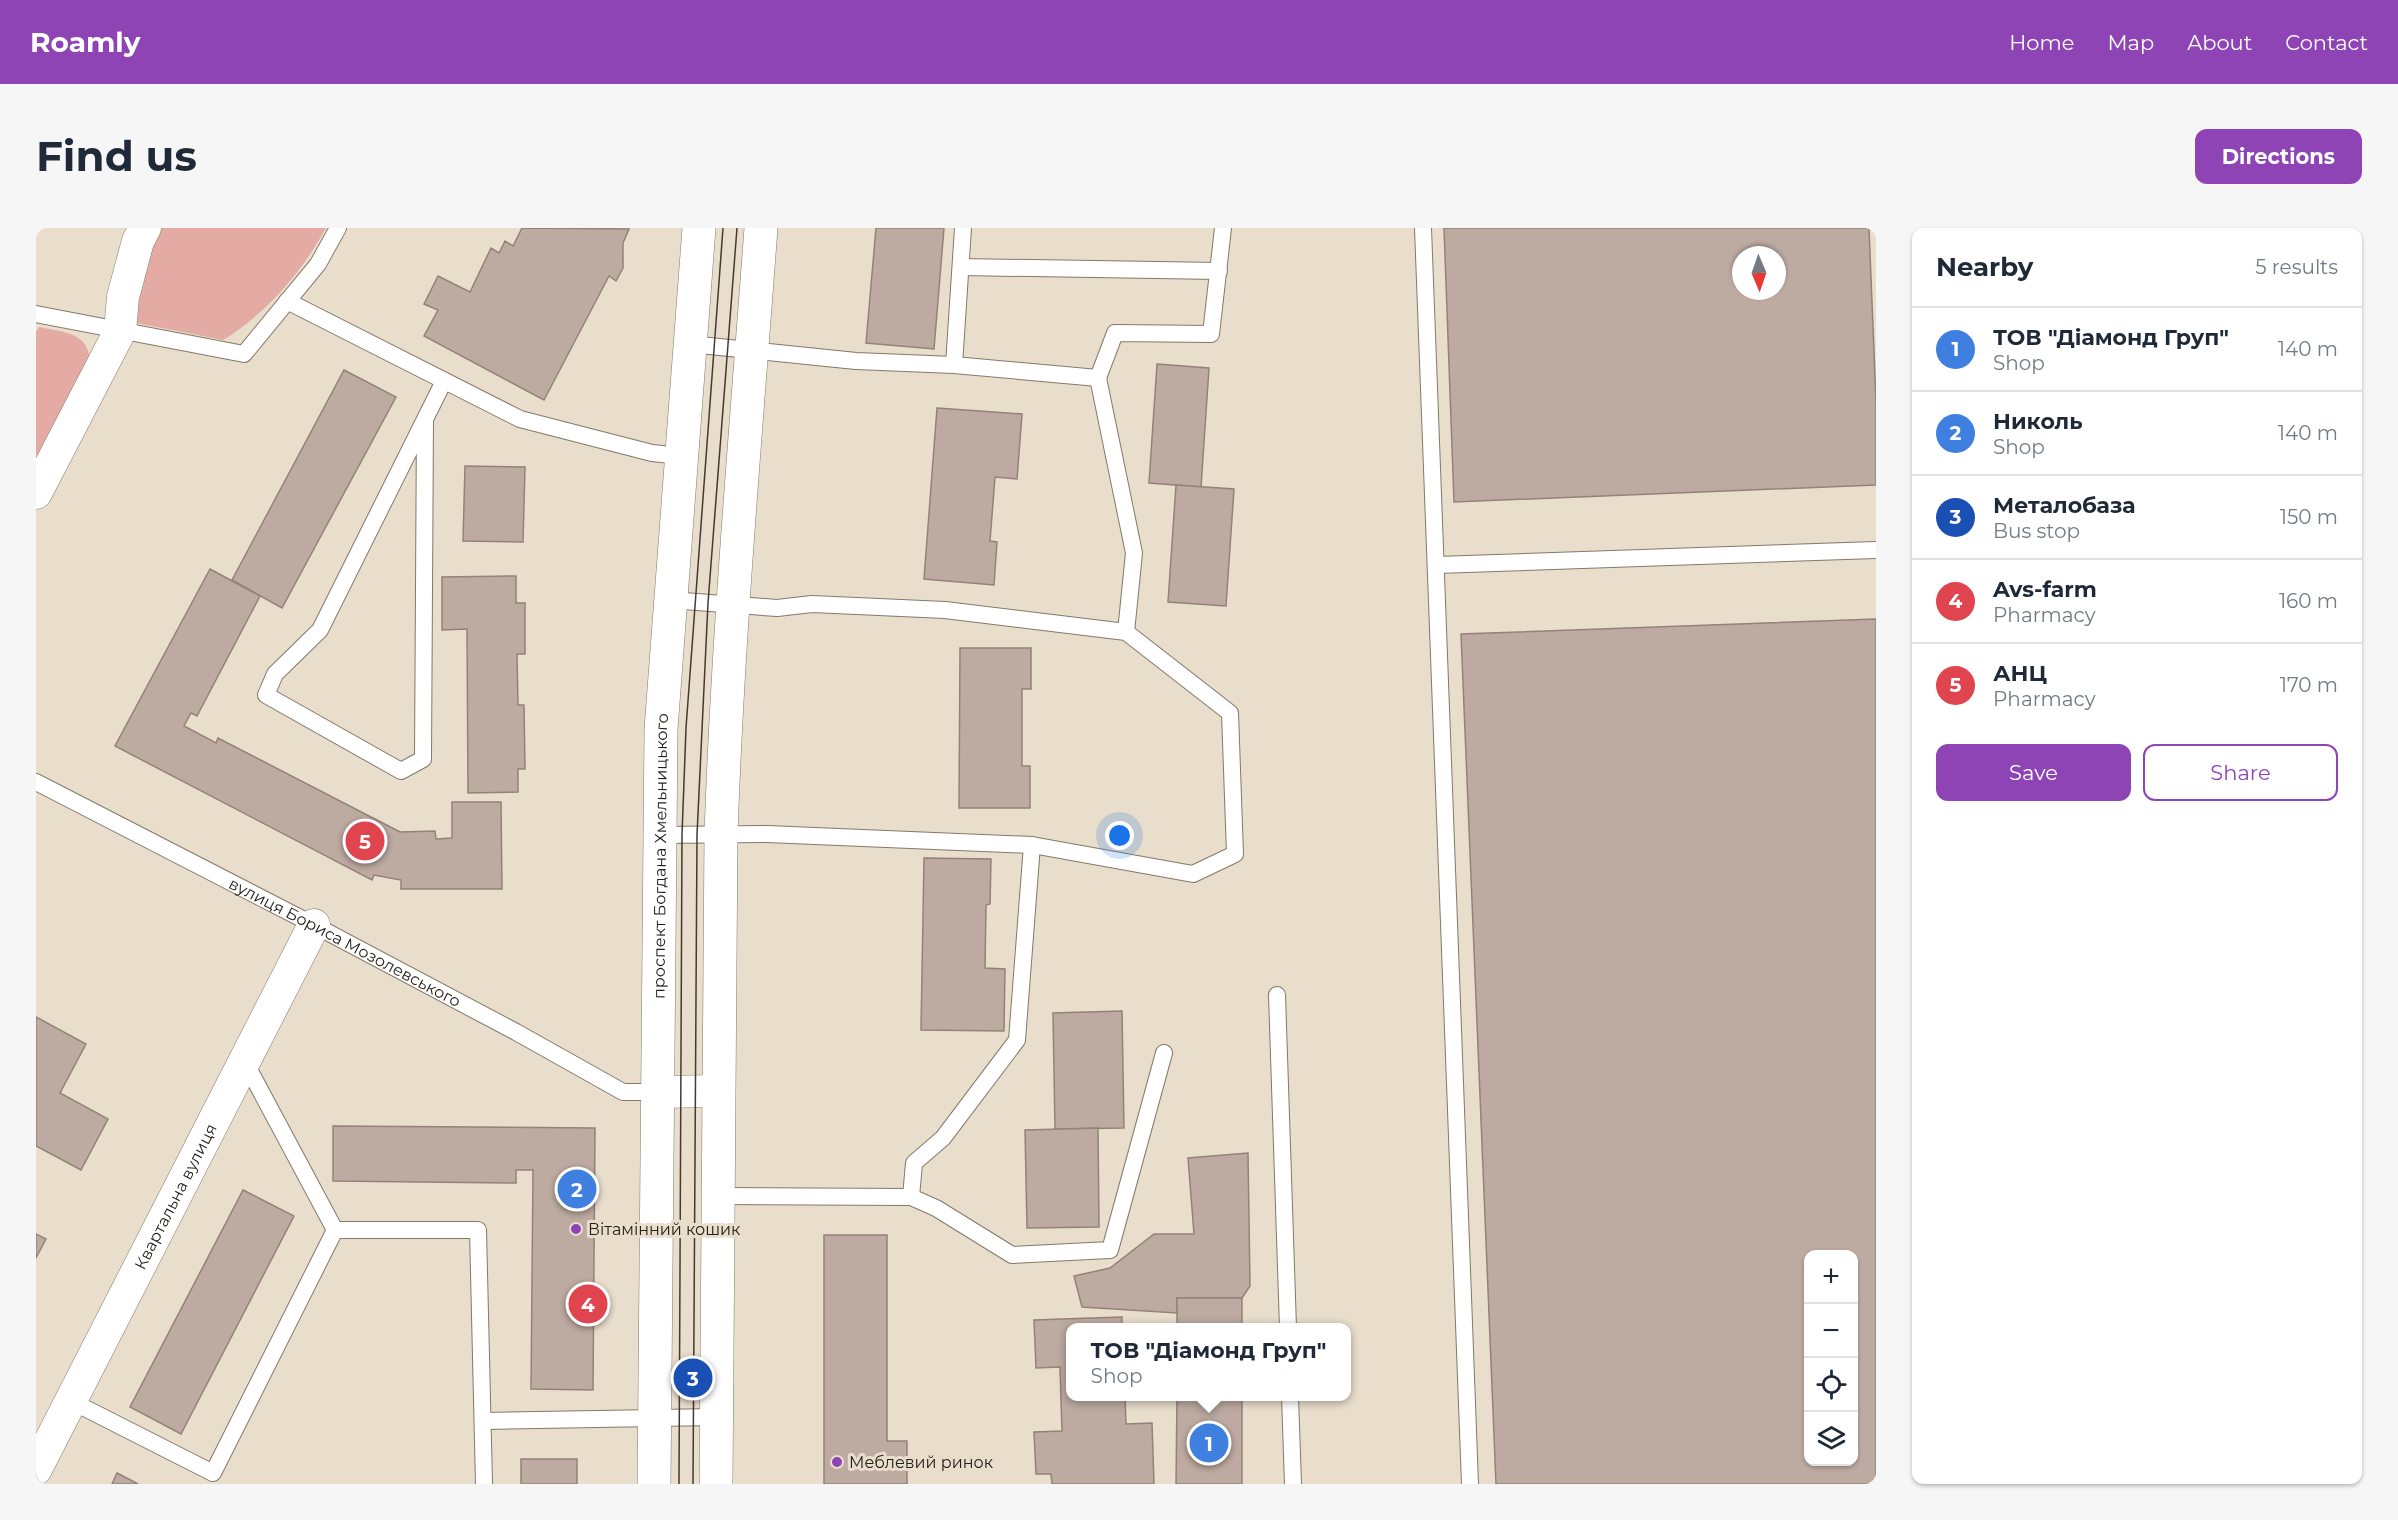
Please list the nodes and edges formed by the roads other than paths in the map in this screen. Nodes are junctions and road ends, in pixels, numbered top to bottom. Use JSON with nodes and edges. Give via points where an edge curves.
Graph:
{"nodes":[{"id":1,"x":338,"y":228,"type":"edge"},
{"id":2,"x":699,"y":228,"type":"edge"},
{"id":3,"x":761,"y":228,"type":"edge"},
{"id":4,"x":963,"y":228,"type":"edge"},
{"id":5,"x":1223,"y":228,"type":"edge"},
{"id":6,"x":1423,"y":228,"type":"edge"},
{"id":7,"x":136,"y":232,"type":"edge"},
{"id":8,"x":961,"y":267,"type":"junction"},
{"id":9,"x":1219,"y":271,"type":"junction"},
{"id":10,"x":287,"y":301,"type":"junction"},
{"id":11,"x":36,"y":314,"type":"edge"},
{"id":12,"x":120,"y":331,"type":"junction"},
{"id":13,"x":690,"y":344,"type":"junction"},
{"id":14,"x":752,"y":349,"type":"junction"},
{"id":15,"x":954,"y":365,"type":"junction"},
{"id":16,"x":1098,"y":378,"type":"junction"},
{"id":17,"x":444,"y":381,"type":"junction"},
{"id":18,"x":425,"y":419,"type":"junction"},
{"id":19,"x":681,"y":456,"type":"junction"},
{"id":20,"x":36,"y":492,"type":"edge"},
{"id":21,"x":1876,"y":550,"type":"edge"},
{"id":22,"x":1437,"y":565,"type":"junction"},
{"id":23,"x":670,"y":600,"type":"junction"},
{"id":24,"x":731,"y":605,"type":"junction"},
{"id":25,"x":1126,"y":632,"type":"junction"},
{"id":26,"x":36,"y":782,"type":"edge"},
{"id":27,"x":721,"y":834,"type":"junction"},
{"id":28,"x":658,"y":835,"type":"junction"},
{"id":29,"x":1032,"y":845,"type":"junction"},
{"id":30,"x":315,"y":925,"type":"junction"},
{"id":31,"x":1277,"y":995,"type":"dead end"},
{"id":32,"x":1164,"y":1053,"type":"dead end"},
{"id":33,"x":244,"y":1060,"type":"junction"},
{"id":34,"x":718,"y":1091,"type":"junction"},
{"id":35,"x":656,"y":1092,"type":"junction"},
{"id":36,"x":718,"y":1196,"type":"junction"},
{"id":37,"x":911,"y":1197,"type":"junction"},
{"id":38,"x":335,"y":1230,"type":"junction"},
{"id":39,"x":1288,"y":1323,"type":"edge"},
{"id":40,"x":71,"y":1401,"type":"junction"},
{"id":41,"x":1290,"y":1401,"type":"edge"},
{"id":42,"x":716,"y":1417,"type":"junction"},
{"id":43,"x":655,"y":1418,"type":"junction"},
{"id":44,"x":484,"y":1421,"type":"junction"},
{"id":45,"x":36,"y":1469,"type":"edge"},
{"id":46,"x":210,"y":1479,"type":"edge"},
{"id":47,"x":484,"y":1484,"type":"edge"},
{"id":48,"x":654,"y":1484,"type":"edge"},
{"id":49,"x":716,"y":1484,"type":"edge"},
{"id":50,"x":1293,"y":1484,"type":"edge"},
{"id":51,"x":1470,"y":1484,"type":"edge"}],
"edges":[{"from":1,"to":10,"type":"lane","via":[[318,264]]},
{"from":2,"to":13,"type":"main road","name":"проспект Богдана Хмельницького"},
{"from":3,"to":14,"type":"main road"},
{"from":4,"to":8,"type":"lane"},
{"from":5,"to":9,"type":"lane"},
{"from":6,"to":22,"type":"lane"},
{"from":7,"to":12,"type":"street"},
{"from":8,"to":9,"type":"lane"},
{"from":8,"to":15,"type":"lane"},
{"from":9,"to":16,"type":"lane","via":[[1211,334],[1115,333]]},
{"from":10,"to":12,"type":"lane","via":[[244,354]]},
{"from":10,"to":17,"type":"lane"},
{"from":11,"to":12,"type":"lane"},
{"from":12,"to":20,"type":"street"},
{"from":13,"to":14,"type":"lane"},
{"from":13,"to":19,"type":"main road","name":"проспект Богдана Хмельницького"},
{"from":14,"to":15,"type":"lane","via":[[856,361]]},
{"from":14,"to":24,"type":"main road"},
{"from":15,"to":16,"type":"lane"},
{"from":16,"to":25,"type":"lane","via":[[1134,553]]},
{"from":17,"to":18,"type":"lane"},
{"from":17,"to":19,"type":"lane","via":[[520,419],[652,453]]},
{"from":18,"to":18,"type":"lane","via":[[320,630],[275,674],[266,694],[401,771],[423,759]]},
{"from":19,"to":23,"type":"main road","name":"проспект Богдана Хмельницького"},
{"from":21,"to":22,"type":"lane"},
{"from":22,"to":51,"type":"lane"},
{"from":23,"to":24,"type":"lane"},
{"from":23,"to":28,"type":"main road","name":"проспект Богдана Хмельницького"},
{"from":24,"to":25,"type":"lane","via":[[945,610]]},
{"from":24,"to":27,"type":"main road"},
{"from":25,"to":29,"type":"lane","via":[[1230,713],[1235,854],[1193,874]]},
{"from":26,"to":30,"type":"lane","name":"вулиця Бориса Мозолевського"},
{"from":27,"to":28,"type":"lane"},
{"from":27,"to":29,"type":"lane"},
{"from":27,"to":34,"type":"main road"},
{"from":28,"to":35,"type":"main road","name":"проспект Богдана Хмельницького"},
{"from":29,"to":37,"type":"lane","via":[[1017,1040],[943,1138],[914,1162]]},
{"from":30,"to":33,"type":"street","name":"Квартальна вулиця"},
{"from":30,"to":35,"type":"lane","name":"вулиця Бориса Мозолевського","via":[[623,1092]]},
{"from":31,"to":39,"type":"lane"},
{"from":32,"to":37,"type":"lane","via":[[1110,1250],[1012,1255]]},
{"from":33,"to":38,"type":"lane"},
{"from":33,"to":40,"type":"street","name":"Квартальна вулиця"},
{"from":34,"to":35,"type":"street"},
{"from":34,"to":36,"type":"main road"},
{"from":35,"to":43,"type":"main road","name":"проспект Богдана Хмельницького"},
{"from":36,"to":37,"type":"lane"},
{"from":36,"to":42,"type":"main road"},
{"from":38,"to":44,"type":"lane","via":[[478,1230]]},
{"from":38,"to":46,"type":"lane"},
{"from":40,"to":45,"type":"street","name":"Квартальна вулиця"},
{"from":40,"to":46,"type":"lane"},
{"from":41,"to":50,"type":"lane"},
{"from":42,"to":43,"type":"lane"},
{"from":42,"to":49,"type":"main road"},
{"from":43,"to":44,"type":"lane"},
{"from":43,"to":48,"type":"main road","name":"проспект Богдана Хмельницького"},
{"from":44,"to":47,"type":"lane"}]}
